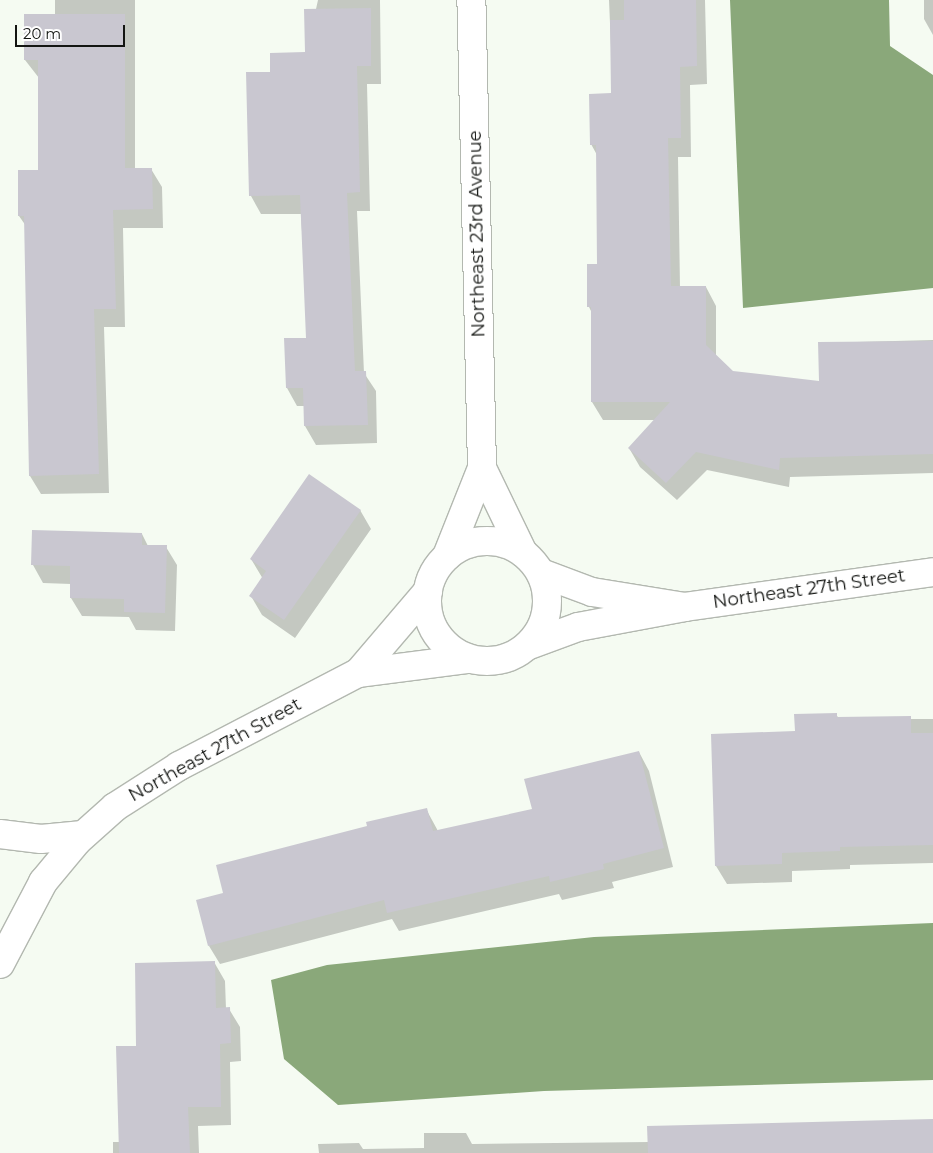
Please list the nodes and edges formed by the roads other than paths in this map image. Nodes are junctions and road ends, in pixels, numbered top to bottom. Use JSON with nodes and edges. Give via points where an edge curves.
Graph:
{"nodes":[{"id":1,"x":471,"y":0,"type":"edge"},
{"id":2,"x":482,"y":468,"type":"junction"},
{"id":3,"x":523,"y":553,"type":"junction"},
{"id":4,"x":447,"y":556,"type":"junction"},
{"id":5,"x":933,"y":572,"type":"edge"},
{"id":6,"x":541,"y":573,"type":"junction"},
{"id":7,"x":428,"y":591,"type":"junction"},
{"id":8,"x":685,"y":607,"type":"junction"},
{"id":9,"x":529,"y":645,"type":"junction"},
{"id":10,"x":468,"y":659,"type":"junction"},
{"id":11,"x":358,"y":673,"type":"junction"},
{"id":12,"x":0,"y":834,"type":"edge"},
{"id":13,"x":83,"y":835,"type":"junction"},
{"id":14,"x":0,"y":964,"type":"edge"}],
"edges":[{"from":1,"to":2,"type":"street","name":"Northeast 23rd Avenue"},
{"from":2,"to":3,"type":"street","name":"Northeast 23rd Avenue"},
{"from":2,"to":4,"type":"street","name":"Northeast 23rd Avenue"},
{"from":3,"to":4,"type":"street","via":[[505,544],[484,541],[465,545]]},
{"from":3,"to":6,"type":"street"},
{"from":4,"to":7,"type":"street","via":[[438,566]]},
{"from":5,"to":8,"type":"street","name":"Northeast 27th Street"},
{"from":6,"to":8,"type":"street","name":"Northeast 27th Street","via":[[592,592]]},
{"from":6,"to":9,"type":"street","via":[[548,598],[544,623]]},
{"from":7,"to":10,"type":"street","via":[[428,613],[435,633]]},
{"from":7,"to":11,"type":"street","name":"Northeast 27th Street"},
{"from":8,"to":9,"type":"street","name":"Northeast 27th Street","via":[[578,626]]},
{"from":9,"to":10,"type":"street","via":[[511,657],[490,662]]},
{"from":10,"to":11,"type":"street","name":"Northeast 27th Street"},
{"from":11,"to":13,"type":"street","name":"Northeast 27th Street","via":[[180,766],[115,807]]},
{"from":12,"to":13,"type":"street","via":[[41,839]]},
{"from":13,"to":14,"type":"street","name":"Northeast 27th Street","via":[[43,882]]}]}
